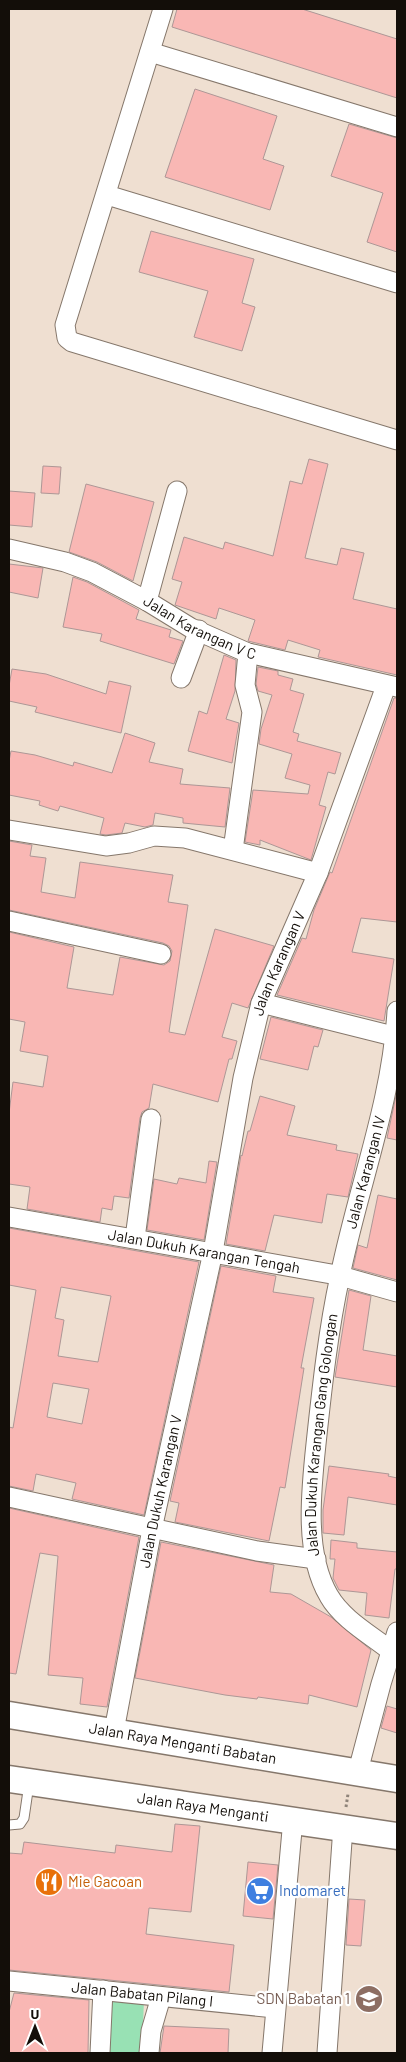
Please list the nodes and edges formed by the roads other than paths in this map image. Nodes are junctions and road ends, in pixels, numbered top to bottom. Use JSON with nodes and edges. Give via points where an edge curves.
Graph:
{"nodes":[{"id":1,"x":163,"y":9,"type":"edge"},
{"id":2,"x":150,"y":52,"type":"junction"},
{"id":3,"x":397,"y":127,"type":"edge"},
{"id":4,"x":107,"y":195,"type":"junction"},
{"id":5,"x":397,"y":283,"type":"edge"},
{"id":6,"x":397,"y":440,"type":"edge"},
{"id":7,"x":177,"y":491,"type":"dead end"},
{"id":8,"x":9,"y":549,"type":"edge"},
{"id":9,"x":147,"y":601,"type":"junction"},
{"id":10,"x":199,"y":630,"type":"junction"},
{"id":11,"x":248,"y":653,"type":"junction"},
{"id":12,"x":181,"y":678,"type":"dead end"},
{"id":13,"x":392,"y":686,"type":"edge"},
{"id":14,"x":9,"y":830,"type":"edge"},
{"id":15,"x":233,"y":850,"type":"junction"},
{"id":16,"x":318,"y":873,"type":"junction"},
{"id":17,"x":9,"y":921,"type":"edge"},
{"id":18,"x":161,"y":954,"type":"dead end"},
{"id":19,"x":261,"y":1002,"type":"junction"},
{"id":20,"x":397,"y":1010,"type":"edge"},
{"id":21,"x":397,"y":1036,"type":"edge"},
{"id":22,"x":151,"y":1119,"type":"dead end"},
{"id":23,"x":9,"y":1217,"type":"edge"},
{"id":24,"x":135,"y":1238,"type":"junction"},
{"id":25,"x":213,"y":1252,"type":"junction"},
{"id":26,"x":340,"y":1276,"type":"junction"},
{"id":27,"x":397,"y":1292,"type":"edge"},
{"id":28,"x":9,"y":1497,"type":"edge"},
{"id":29,"x":152,"y":1529,"type":"junction"},
{"id":30,"x":316,"y":1559,"type":"junction"},
{"id":31,"x":397,"y":1632,"type":"edge"},
{"id":32,"x":391,"y":1651,"type":"junction"},
{"id":33,"x":9,"y":1715,"type":"edge"},
{"id":34,"x":114,"y":1731,"type":"junction"},
{"id":35,"x":397,"y":1779,"type":"edge"},
{"id":36,"x":19,"y":1780,"type":"edge"},
{"id":37,"x":353,"y":1782,"type":"junction"},
{"id":38,"x":293,"y":1819,"type":"junction"},
{"id":39,"x":344,"y":1820,"type":"junction"},
{"id":40,"x":9,"y":1825,"type":"edge"},
{"id":41,"x":397,"y":1836,"type":"edge"},
{"id":42,"x":9,"y":1981,"type":"edge"},
{"id":43,"x":103,"y":1990,"type":"junction"},
{"id":44,"x":161,"y":1997,"type":"junction"},
{"id":45,"x":275,"y":2008,"type":"junction"},
{"id":46,"x":100,"y":2053,"type":"edge"},
{"id":47,"x":149,"y":2053,"type":"edge"},
{"id":48,"x":272,"y":2053,"type":"edge"},
{"id":49,"x":327,"y":2053,"type":"edge"}],
"edges":[{"from":1,"to":2,"type":"street"},
{"from":2,"to":3,"type":"street"},
{"from":2,"to":4,"type":"street"},
{"from":4,"to":5,"type":"street"},
{"from":4,"to":6,"type":"street","via":[[65,325],[67,338]]},
{"from":7,"to":9,"type":"street"},
{"from":8,"to":9,"type":"street","name":"Jalan Karangan V C","via":[[92,572]]},
{"from":9,"to":10,"type":"street","name":"Jalan Karangan V C"},
{"from":10,"to":11,"type":"street","name":"Jalan Karangan V C"},
{"from":10,"to":12,"type":"street"},
{"from":11,"to":13,"type":"street","name":"Jalan Karangan V C"},
{"from":11,"to":15,"type":"street","via":[[245,685],[252,712]]},
{"from":13,"to":16,"type":"street","name":"Jalan Karangan V"},
{"from":14,"to":15,"type":"street","via":[[106,846],[154,836],[185,838]]},
{"from":15,"to":16,"type":"street"},
{"from":16,"to":19,"type":"street","name":"Jalan Karangan V"},
{"from":17,"to":18,"type":"street"},
{"from":19,"to":21,"type":"street"},
{"from":19,"to":25,"type":"street","name":"Jalan Karangan V","via":[[243,1078]]},
{"from":20,"to":21,"type":"street","name":"Jalan Karangan IV"},
{"from":21,"to":26,"type":"street","name":"Jalan Karangan IV","via":[[385,1100]]},
{"from":22,"to":24,"type":"street"},
{"from":23,"to":24,"type":"street","name":"Jalan Dukuh Karangan Tengah"},
{"from":24,"to":25,"type":"street","name":"Jalan Dukuh Karangan Tengah"},
{"from":25,"to":26,"type":"street","name":"Jalan Dukuh Karangan Tengah"},
{"from":25,"to":29,"type":"street","name":"Jalan Dukuh Karangan V"},
{"from":26,"to":27,"type":"street","name":"Jalan Dukuh Karangan Tengah"},
{"from":26,"to":30,"type":"street","name":"Jalan Dukuh Karangan Gang Golongan","via":[[324,1374],[312,1480],[312,1530]]},
{"from":28,"to":29,"type":"street"},
{"from":29,"to":30,"type":"street","via":[[257,1551]]},
{"from":29,"to":34,"type":"street","name":"Jalan Dukuh Karangan V"},
{"from":30,"to":32,"type":"street","name":"Jalan Dukuh Karangan Gang Golongan","via":[[328,1595],[336,1607]]},
{"from":31,"to":32,"type":"street"},
{"from":32,"to":37,"type":"street"},
{"from":33,"to":34,"type":"main road","name":"Jalan Raya Menganti Babatan"},
{"from":34,"to":37,"type":"main road","name":"Jalan Raya Menganti Babatan"},
{"from":35,"to":37,"type":"main road"},
{"from":36,"to":38,"type":"main road","name":"Jalan Raya Menganti"},
{"from":36,"to":40,"type":"lane","via":[[24,1818],[20,1824]]},
{"from":38,"to":39,"type":"main road","name":"Jalan Raya Menganti"},
{"from":38,"to":45,"type":"street"},
{"from":39,"to":41,"type":"main road","name":"Jalan Raya Menganti"},
{"from":39,"to":49,"type":"street"},
{"from":42,"to":43,"type":"street","name":"Jalan Babatan Pilang I"},
{"from":43,"to":44,"type":"street","name":"Jalan Babatan Pilang I"},
{"from":43,"to":46,"type":"street"},
{"from":44,"to":45,"type":"street","name":"Jalan Babatan Pilang I"},
{"from":44,"to":47,"type":"street","via":[[151,2031]]},
{"from":45,"to":48,"type":"street"}]}
